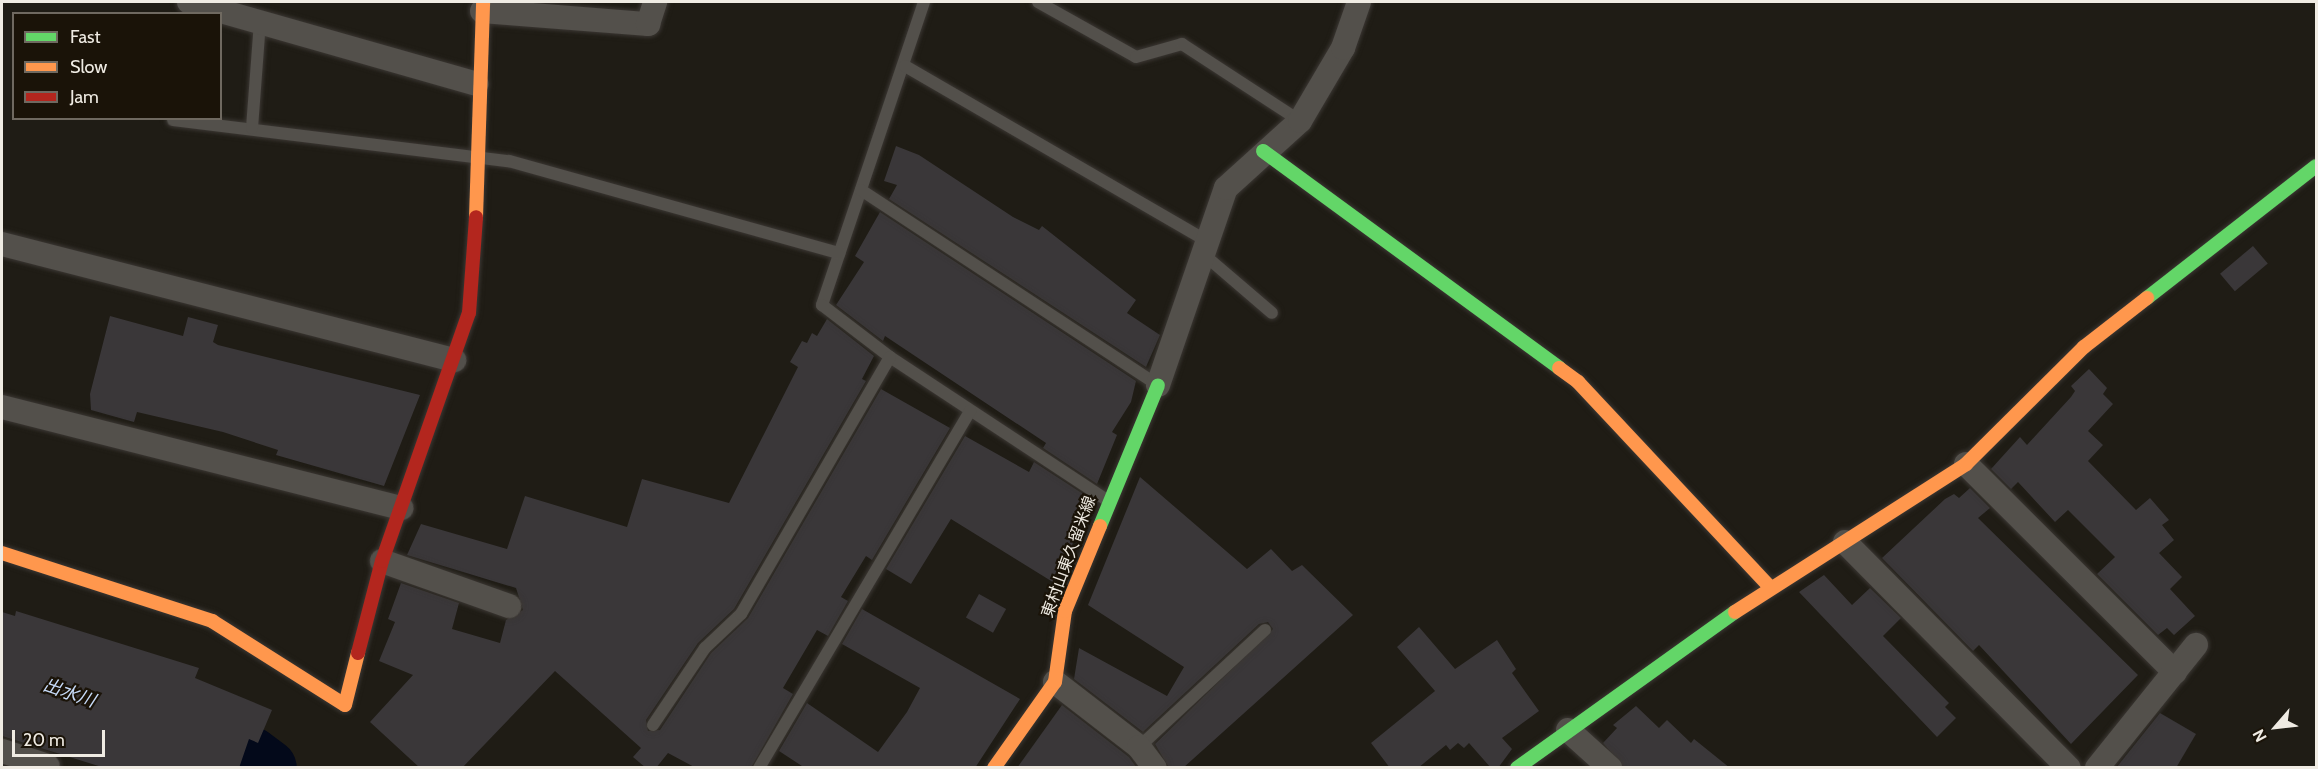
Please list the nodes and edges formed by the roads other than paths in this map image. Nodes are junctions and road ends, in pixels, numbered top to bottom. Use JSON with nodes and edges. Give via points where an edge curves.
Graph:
{"nodes":[{"id":1,"x":189,"y":2,"type":"edge"},
{"id":2,"x":655,"y":2,"type":"edge"},
{"id":3,"x":924,"y":2,"type":"edge"},
{"id":4,"x":1038,"y":2,"type":"edge"},
{"id":5,"x":1359,"y":2,"type":"edge"},
{"id":6,"x":483,"y":6,"type":"edge"},
{"id":7,"x":252,"y":13,"type":"edge"},
{"id":8,"x":905,"y":66,"type":"junction"},
{"id":9,"x":477,"y":84,"type":"junction"},
{"id":10,"x":173,"y":120,"type":"edge"},
{"id":11,"x":1300,"y":121,"type":"junction"},
{"id":12,"x":252,"y":128,"type":"junction"},
{"id":13,"x":1263,"y":151,"type":"junction"},
{"id":14,"x":481,"y":158,"type":"junction"},
{"id":15,"x":2316,"y":166,"type":"edge"},
{"id":16,"x":861,"y":190,"type":"junction"},
{"id":17,"x":2,"y":244,"type":"edge"},
{"id":18,"x":1203,"y":246,"type":"junction"},
{"id":19,"x":839,"y":254,"type":"junction"},
{"id":20,"x":1272,"y":313,"type":"dead end"},
{"id":21,"x":890,"y":357,"type":"junction"},
{"id":22,"x":454,"y":360,"type":"junction"},
{"id":23,"x":1158,"y":385,"type":"junction"},
{"id":24,"x":2,"y":407,"type":"edge"},
{"id":25,"x":970,"y":411,"type":"junction"},
{"id":26,"x":1966,"y":464,"type":"junction"},
{"id":27,"x":1107,"y":500,"type":"junction"},
{"id":28,"x":401,"y":508,"type":"junction"},
{"id":29,"x":1845,"y":542,"type":"junction"},
{"id":30,"x":2,"y":553,"type":"edge"},
{"id":31,"x":382,"y":561,"type":"junction"},
{"id":32,"x":1770,"y":587,"type":"junction"},
{"id":33,"x":509,"y":606,"type":"dead end"},
{"id":34,"x":1265,"y":630,"type":"dead end"},
{"id":35,"x":2196,"y":645,"type":"dead end"},
{"id":36,"x":2175,"y":672,"type":"junction"},
{"id":37,"x":1055,"y":682,"type":"junction"},
{"id":38,"x":653,"y":725,"type":"dead end"},
{"id":39,"x":1568,"y":730,"type":"junction"},
{"id":40,"x":1139,"y":747,"type":"junction"},
{"id":41,"x":2,"y":751,"type":"edge"},
{"id":42,"x":48,"y":766,"type":"edge"},
{"id":43,"x":759,"y":768,"type":"edge"},
{"id":44,"x":994,"y":768,"type":"edge"},
{"id":45,"x":1155,"y":768,"type":"edge"},
{"id":46,"x":1517,"y":768,"type":"edge"},
{"id":47,"x":1610,"y":768,"type":"edge"},
{"id":48,"x":2069,"y":768,"type":"edge"},
{"id":49,"x":2097,"y":768,"type":"edge"}],
"edges":[{"from":1,"to":7,"type":"street"},
{"from":2,"to":6,"type":"street","via":[[648,24]]},
{"from":3,"to":8,"type":"lane"},
{"from":4,"to":11,"type":"lane","via":[[1136,57],[1182,44]]},
{"from":5,"to":11,"type":"street","via":[[1343,48]]},
{"from":6,"to":9,"type":"street"},
{"from":7,"to":9,"type":"street"},
{"from":7,"to":12,"type":"lane"},
{"from":8,"to":16,"type":"lane"},
{"from":8,"to":18,"type":"lane"},
{"from":9,"to":14,"type":"street"},
{"from":10,"to":12,"type":"lane"},
{"from":11,"to":13,"type":"street"},
{"from":12,"to":14,"type":"lane"},
{"from":13,"to":18,"type":"street","via":[[1226,188]]},
{"from":13,"to":32,"type":"street","via":[[1578,382]]},
{"from":14,"to":19,"type":"lane","via":[[521,164]]},
{"from":14,"to":22,"type":"street","via":[[469,313]]},
{"from":15,"to":26,"type":"street","via":[[2084,347]]},
{"from":16,"to":19,"type":"lane"},
{"from":16,"to":23,"type":"lane"},
{"from":17,"to":22,"type":"street"},
{"from":18,"to":20,"type":"lane"},
{"from":18,"to":23,"type":"street"},
{"from":19,"to":21,"type":"lane","via":[[822,305]]},
{"from":21,"to":25,"type":"lane"},
{"from":21,"to":38,"type":"lane","via":[[741,614],[705,648]]},
{"from":22,"to":28,"type":"street"},
{"from":23,"to":27,"type":"street","name":"東村山東久留米線"},
{"from":24,"to":28,"type":"street"},
{"from":25,"to":27,"type":"lane"},
{"from":25,"to":43,"type":"lane"},
{"from":26,"to":29,"type":"street"},
{"from":26,"to":36,"type":"street"},
{"from":27,"to":37,"type":"street","name":"東村山東久留米線","via":[[1065,611]]},
{"from":28,"to":31,"type":"street"},
{"from":29,"to":32,"type":"street"},
{"from":29,"to":48,"type":"street"},
{"from":30,"to":31,"type":"street","via":[[212,621],[345,705]]},
{"from":31,"to":33,"type":"street"},
{"from":32,"to":39,"type":"street"},
{"from":34,"to":40,"type":"lane"},
{"from":35,"to":36,"type":"street"},
{"from":36,"to":49,"type":"street"},
{"from":37,"to":40,"type":"street"},
{"from":37,"to":44,"type":"street","name":"東村山東久留米線"},
{"from":39,"to":46,"type":"street"},
{"from":39,"to":47,"type":"street"},
{"from":40,"to":45,"type":"street"},
{"from":41,"to":42,"type":"street"}]}
